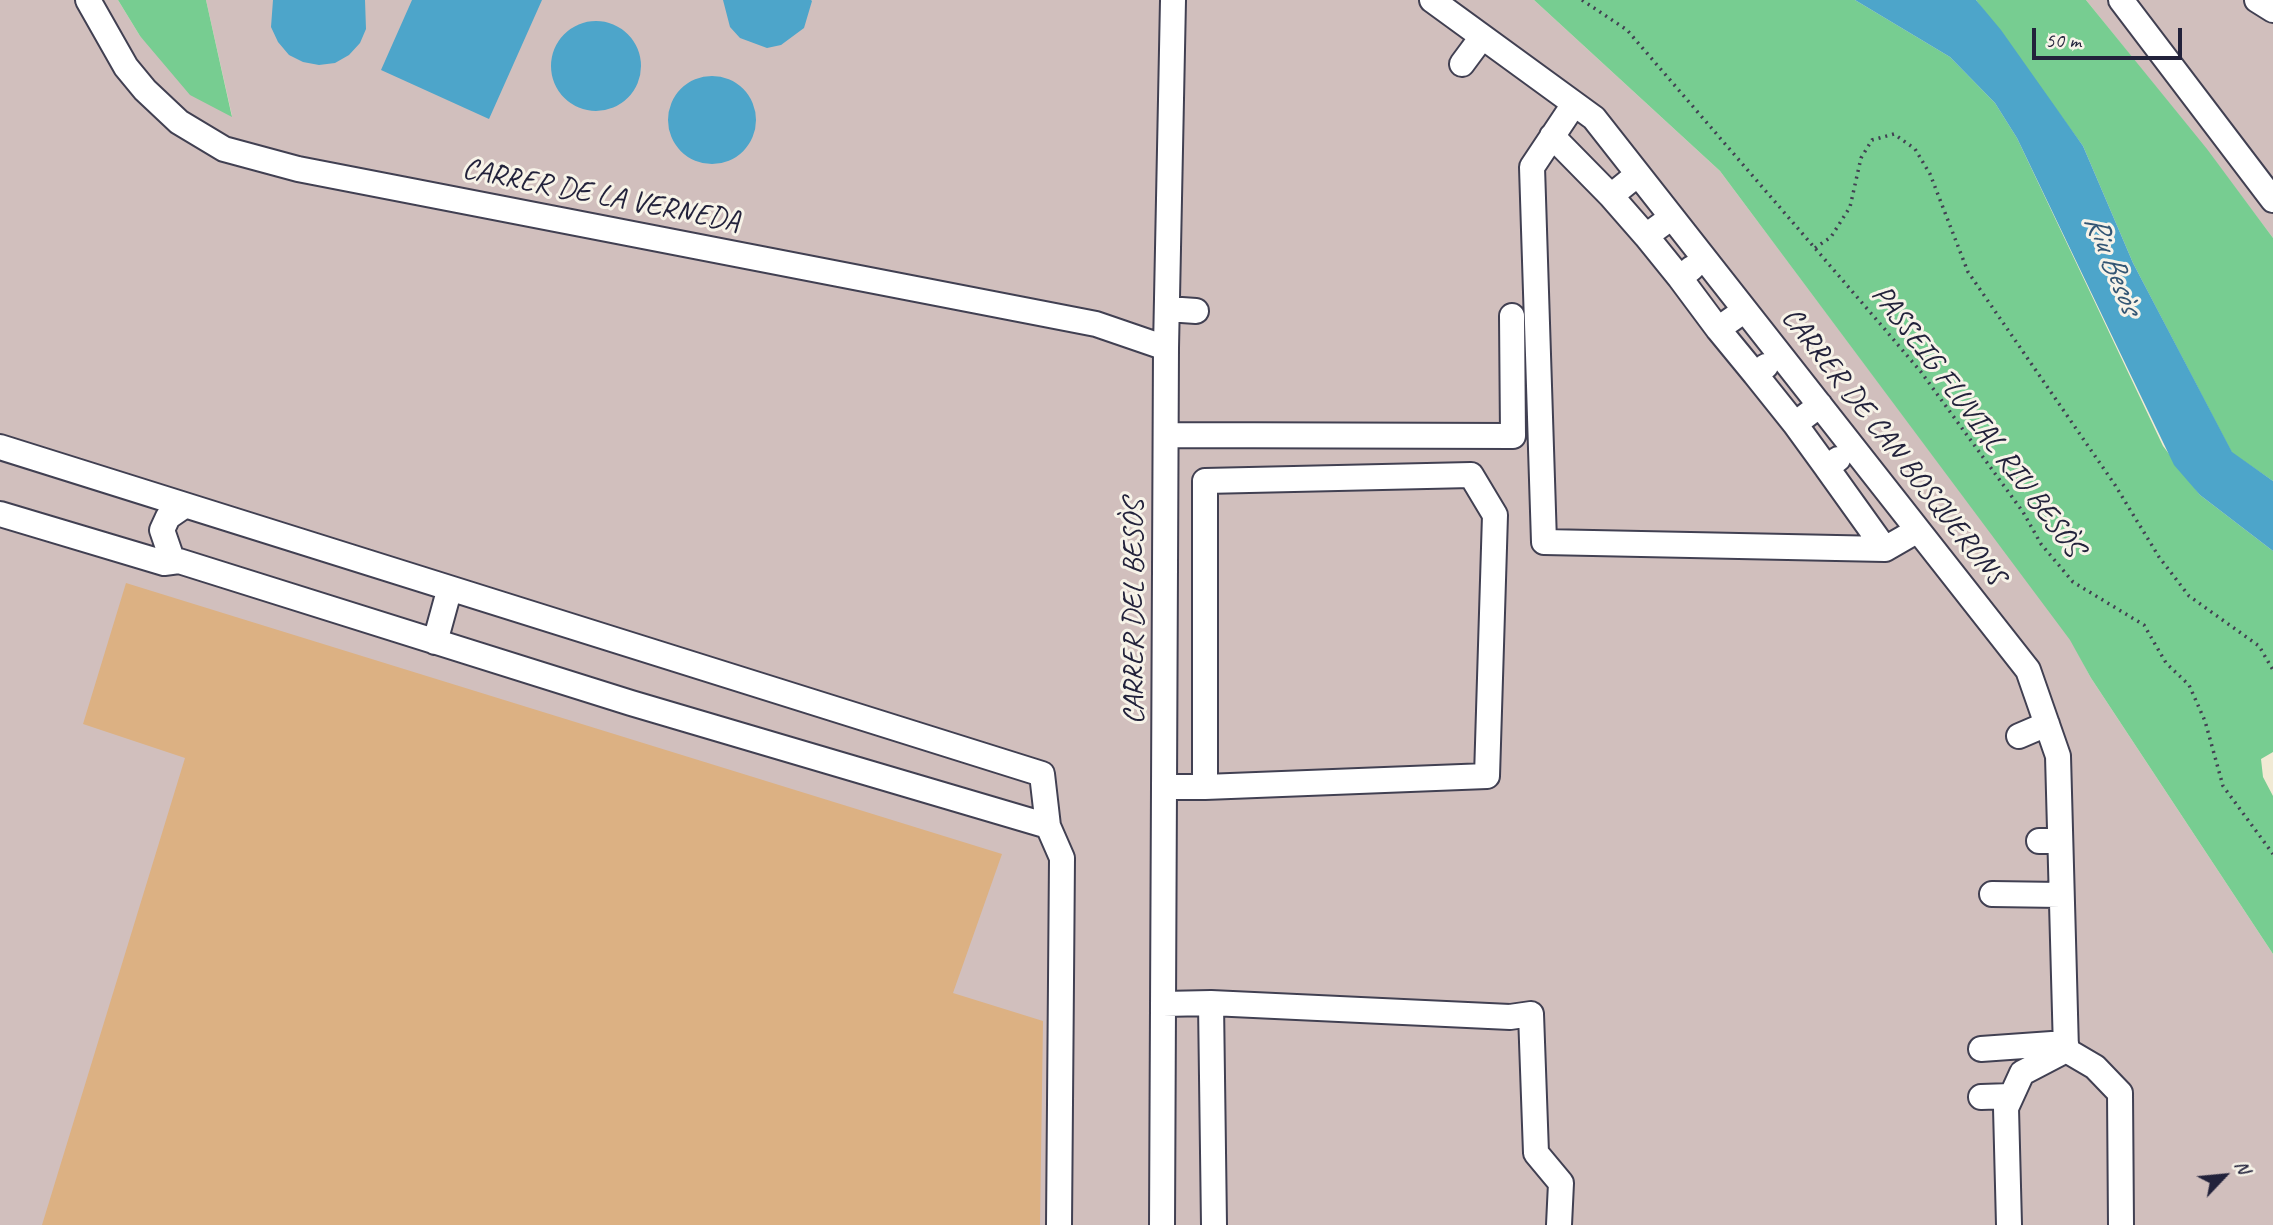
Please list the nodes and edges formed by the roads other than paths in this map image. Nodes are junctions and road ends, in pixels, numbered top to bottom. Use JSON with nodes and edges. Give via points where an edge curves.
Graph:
{"nodes":[{"id":1,"x":88,"y":0,"type":"edge"},
{"id":2,"x":1173,"y":0,"type":"edge"},
{"id":3,"x":1432,"y":0,"type":"edge"},
{"id":4,"x":2120,"y":0,"type":"edge"},
{"id":5,"x":2257,"y":0,"type":"edge"},
{"id":6,"x":2273,"y":10,"type":"edge"},
{"id":7,"x":1482,"y":37,"type":"junction"},
{"id":8,"x":1462,"y":64,"type":"dead end"},
{"id":9,"x":1574,"y":104,"type":"junction"},
{"id":10,"x":1552,"y":136,"type":"junction"},
{"id":11,"x":1613,"y":142,"type":"junction"},
{"id":12,"x":1584,"y":168,"type":"junction"},
{"id":13,"x":1638,"y":174,"type":"junction"},
{"id":14,"x":1611,"y":195,"type":"junction"},
{"id":15,"x":2273,"y":200,"type":"edge"},
{"id":16,"x":1672,"y":217,"type":"junction"},
{"id":17,"x":1646,"y":236,"type":"junction"},
{"id":18,"x":1704,"y":258,"type":"junction"},
{"id":19,"x":1680,"y":278,"type":"junction"},
{"id":20,"x":1745,"y":310,"type":"junction"},
{"id":21,"x":1512,"y":316,"type":"dead end"},
{"id":22,"x":1718,"y":329,"type":"junction"},
{"id":23,"x":1166,"y":348,"type":"junction"},
{"id":24,"x":1780,"y":355,"type":"junction"},
{"id":25,"x":1755,"y":374,"type":"junction"},
{"id":26,"x":1820,"y":405,"type":"junction"},
{"id":27,"x":1795,"y":424,"type":"junction"},
{"id":28,"x":1167,"y":435,"type":"junction"},
{"id":29,"x":0,"y":447,"type":"edge"},
{"id":30,"x":1854,"y":448,"type":"junction"},
{"id":31,"x":1827,"y":468,"type":"junction"},
{"id":32,"x":184,"y":506,"type":"junction"},
{"id":33,"x":0,"y":514,"type":"edge"},
{"id":34,"x":1918,"y":530,"type":"junction"},
{"id":35,"x":1885,"y":549,"type":"junction"},
{"id":36,"x":1166,"y":560,"type":"junction"},
{"id":37,"x":173,"y":562,"type":"junction"},
{"id":38,"x":1206,"y":563,"type":"junction"},
{"id":39,"x":449,"y":591,"type":"junction"},
{"id":40,"x":1205,"y":640,"type":"junction"},
{"id":41,"x":435,"y":642,"type":"junction"},
{"id":42,"x":1165,"y":643,"type":"junction"},
{"id":43,"x":2047,"y":724,"type":"junction"},
{"id":44,"x":2019,"y":736,"type":"dead end"},
{"id":45,"x":1205,"y":787,"type":"junction"},
{"id":46,"x":1164,"y":788,"type":"junction"},
{"id":47,"x":1048,"y":826,"type":"junction"},
{"id":48,"x":1992,"y":894,"type":"dead end"},
{"id":49,"x":2062,"y":895,"type":"junction"},
{"id":50,"x":1211,"y":1003,"type":"junction"},
{"id":51,"x":1163,"y":1004,"type":"junction"},
{"id":52,"x":2066,"y":1046,"type":"junction"},
{"id":53,"x":1982,"y":1049,"type":"dead end"},
{"id":54,"x":2011,"y":1096,"type":"junction"},
{"id":55,"x":1981,"y":1097,"type":"dead end"},
{"id":56,"x":1059,"y":1225,"type":"edge"},
{"id":57,"x":1162,"y":1225,"type":"edge"},
{"id":58,"x":1214,"y":1225,"type":"edge"},
{"id":59,"x":1559,"y":1225,"type":"edge"},
{"id":60,"x":2009,"y":1225,"type":"edge"},
{"id":61,"x":2121,"y":1225,"type":"edge"}],
"edges":[{"from":1,"to":23,"type":"street","name":"CARRER DE LA VERNEDA","via":[[126,67],[145,90],[179,122],[225,149],[298,169],[1096,324]]},
{"from":2,"to":23,"type":"street","name":"CARRER DEL BESÒS","via":[[1185,310]]},
{"from":3,"to":7,"type":"street","name":"CARRER DE CAN BOSQUERONS"},
{"from":4,"to":15,"type":"street"},
{"from":5,"to":6,"type":"street"},
{"from":7,"to":8,"type":"street"},
{"from":7,"to":9,"type":"street","name":"CARRER DE CAN BOSQUERONS"},
{"from":9,"to":10,"type":"street"},
{"from":9,"to":11,"type":"street","name":"CARRER DE CAN BOSQUERONS","via":[[1594,118]]},
{"from":10,"to":12,"type":"street"},
{"from":10,"to":35,"type":"street","via":[[1532,167],[1544,542]]},
{"from":11,"to":12,"type":"street"},
{"from":11,"to":13,"type":"street","name":"CARRER DE CAN BOSQUERONS"},
{"from":12,"to":14,"type":"street"},
{"from":13,"to":14,"type":"street"},
{"from":13,"to":16,"type":"street","name":"CARRER DE CAN BOSQUERONS"},
{"from":14,"to":17,"type":"street"},
{"from":16,"to":17,"type":"street"},
{"from":16,"to":18,"type":"street","name":"CARRER DE CAN BOSQUERONS"},
{"from":17,"to":19,"type":"street"},
{"from":18,"to":19,"type":"street"},
{"from":18,"to":20,"type":"street","name":"CARRER DE CAN BOSQUERONS"},
{"from":19,"to":22,"type":"street"},
{"from":20,"to":22,"type":"street"},
{"from":20,"to":24,"type":"street","name":"CARRER DE CAN BOSQUERONS"},
{"from":21,"to":28,"type":"street","via":[[1513,436]]},
{"from":22,"to":25,"type":"street"},
{"from":23,"to":28,"type":"street","name":"CARRER DEL BESÒS"},
{"from":24,"to":25,"type":"street"},
{"from":24,"to":26,"type":"street","name":"CARRER DE CAN BOSQUERONS"},
{"from":25,"to":27,"type":"street"},
{"from":26,"to":27,"type":"street"},
{"from":26,"to":30,"type":"street","name":"CARRER DE CAN BOSQUERONS"},
{"from":27,"to":31,"type":"street"},
{"from":28,"to":36,"type":"street","name":"CARRER DEL BESÒS"},
{"from":29,"to":32,"type":"street"},
{"from":30,"to":31,"type":"street"},
{"from":30,"to":34,"type":"street","name":"CARRER DE CAN BOSQUERONS"},
{"from":31,"to":35,"type":"street"},
{"from":32,"to":37,"type":"street","via":[[168,517],[162,530]]},
{"from":32,"to":39,"type":"street"},
{"from":33,"to":37,"type":"street"},
{"from":34,"to":35,"type":"street"},
{"from":34,"to":43,"type":"street","name":"CARRER DE CAN BOSQUERONS","via":[[2028,670]]},
{"from":36,"to":38,"type":"street"},
{"from":36,"to":42,"type":"street","name":"CARRER DEL BESÒS"},
{"from":37,"to":41,"type":"street"},
{"from":38,"to":40,"type":"street"},
{"from":38,"to":45,"type":"street","via":[[1206,481],[1471,475],[1495,515],[1487,776]]},
{"from":39,"to":41,"type":"street"},
{"from":39,"to":47,"type":"street","via":[[1042,774]]},
{"from":40,"to":42,"type":"street"},
{"from":40,"to":45,"type":"street"},
{"from":41,"to":47,"type":"street"},
{"from":42,"to":46,"type":"street","name":"CARRER DEL BESÒS"},
{"from":43,"to":44,"type":"street"},
{"from":43,"to":49,"type":"street","name":"CARRER DE CAN BOSQUERONS","via":[[2058,756],[2050,841]]},
{"from":45,"to":46,"type":"street"},
{"from":46,"to":51,"type":"street","name":"CARRER DEL BESÒS"},
{"from":47,"to":56,"type":"street","via":[[1062,858]]},
{"from":48,"to":49,"type":"street"},
{"from":49,"to":52,"type":"street","name":"CARRER DE CAN BOSQUERONS"},
{"from":50,"to":51,"type":"street"},
{"from":50,"to":58,"type":"street"},
{"from":50,"to":59,"type":"street","via":[[1510,1017],[1531,1014],[1536,1153],[1561,1183]]},
{"from":51,"to":57,"type":"street","name":"CARRER DEL BESÒS"},
{"from":52,"to":53,"type":"street"},
{"from":52,"to":54,"type":"street","via":[[2022,1073]]},
{"from":52,"to":61,"type":"street","via":[[2120,1093]]},
{"from":54,"to":55,"type":"street"},
{"from":54,"to":60,"type":"street","via":[[2006,1108]]}]}
